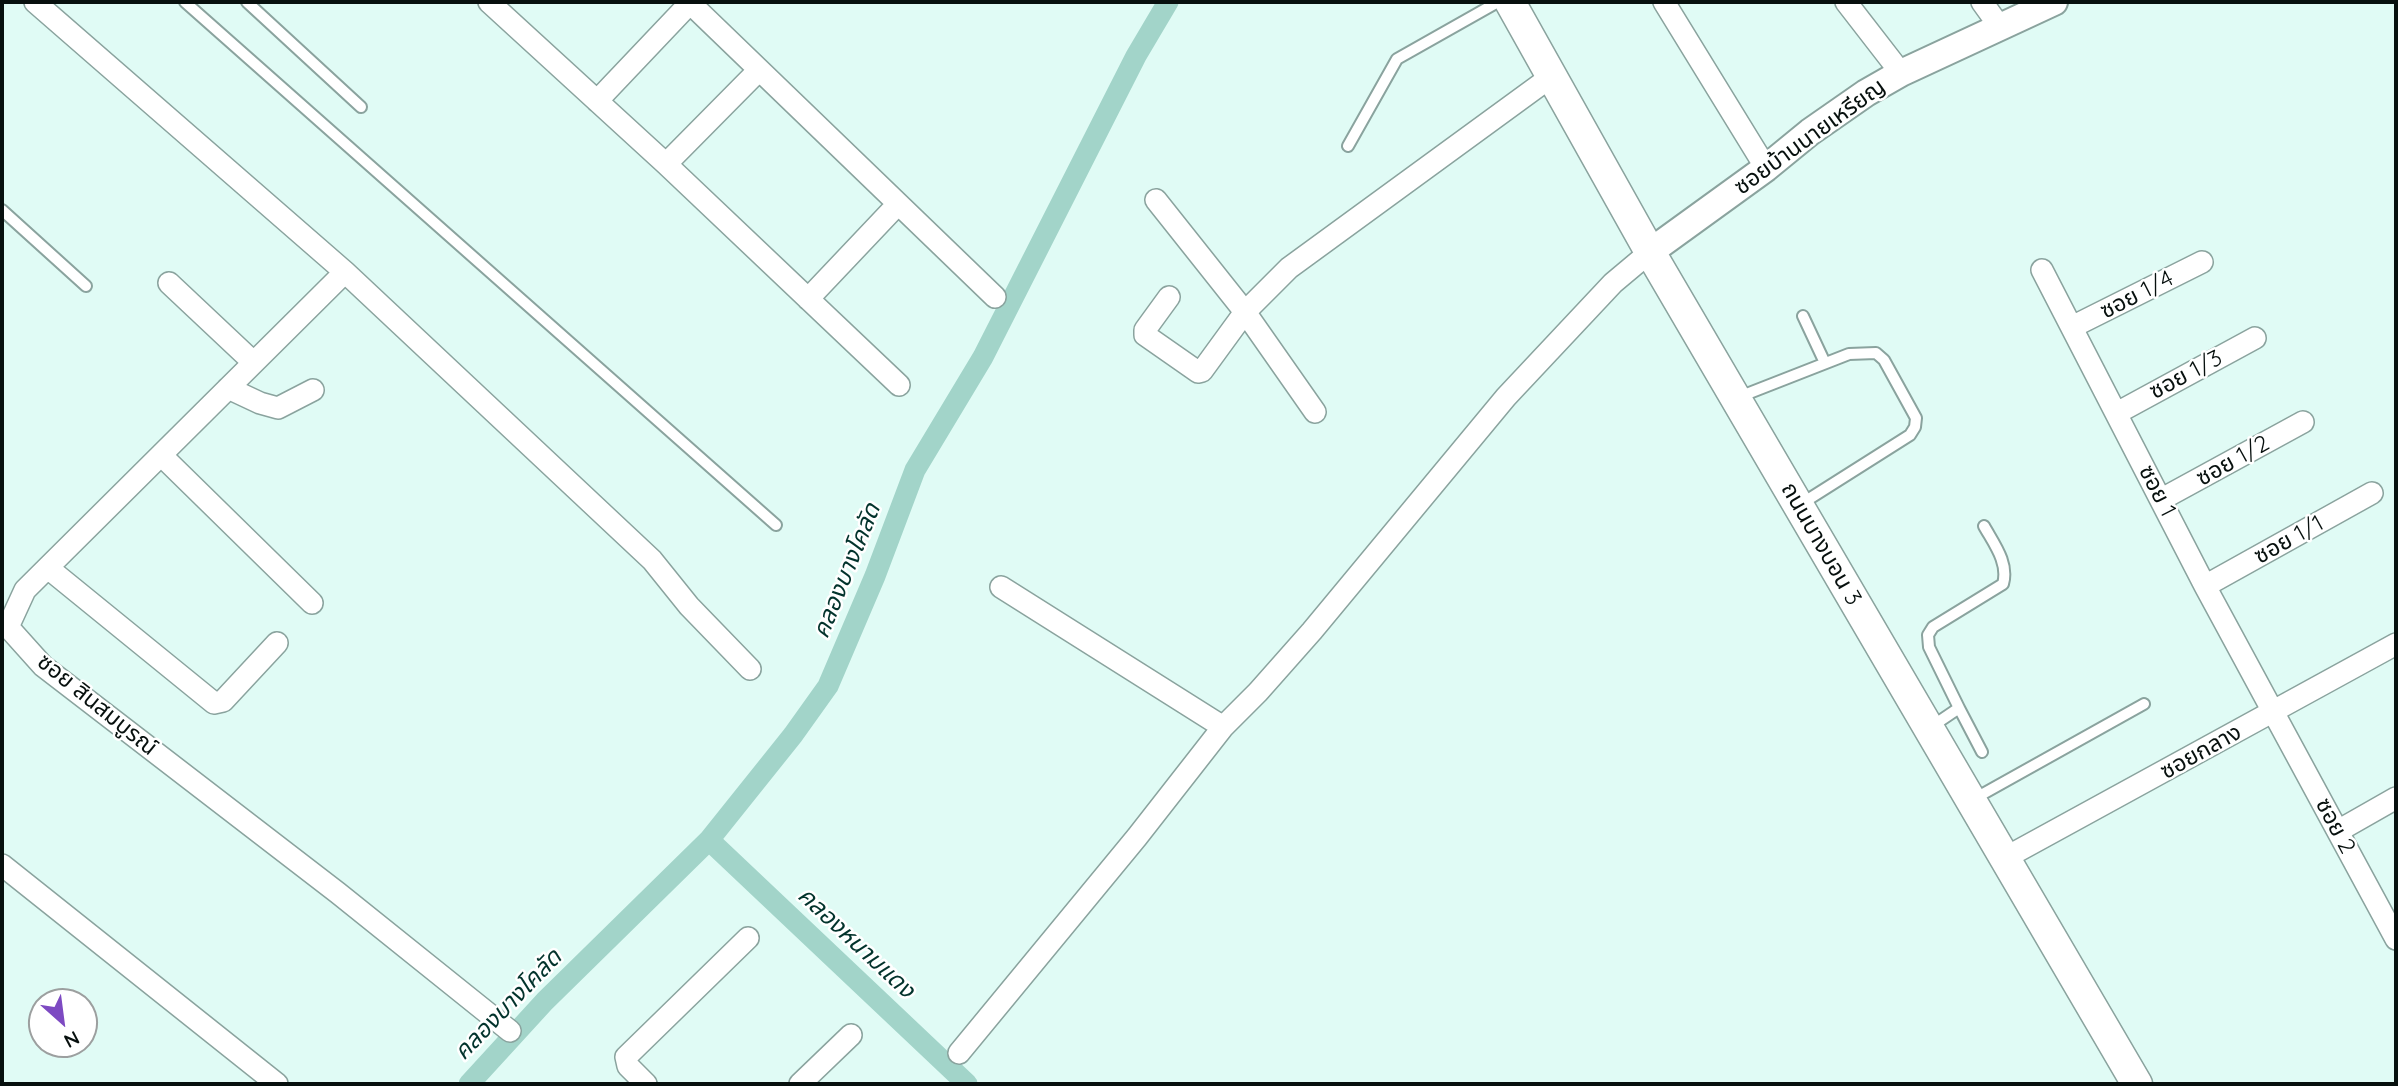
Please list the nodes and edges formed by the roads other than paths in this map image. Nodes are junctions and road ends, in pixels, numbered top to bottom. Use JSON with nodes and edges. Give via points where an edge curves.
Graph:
{"nodes":[{"id":1,"x":35,"y":2,"type":"edge"},
{"id":2,"x":185,"y":2,"type":"edge"},
{"id":3,"x":247,"y":2,"type":"edge"},
{"id":4,"x":489,"y":2,"type":"edge"},
{"id":5,"x":689,"y":2,"type":"edge"},
{"id":6,"x":1498,"y":2,"type":"edge"},
{"id":7,"x":1510,"y":2,"type":"edge"},
{"id":8,"x":1664,"y":2,"type":"edge"},
{"id":9,"x":1846,"y":2,"type":"edge"},
{"id":10,"x":1982,"y":2,"type":"edge"},
{"id":11,"x":2054,"y":2,"type":"edge"},
{"id":12,"x":2000,"y":27,"type":"junction"},
{"id":13,"x":759,"y":70,"type":"junction"},
{"id":14,"x":1901,"y":73,"type":"junction"},
{"id":15,"x":1552,"y":76,"type":"junction"},
{"id":16,"x":597,"y":101,"type":"junction"},
{"id":17,"x":361,"y":107,"type":"dead end"},
{"id":18,"x":1348,"y":146,"type":"dead end"},
{"id":19,"x":666,"y":164,"type":"junction"},
{"id":20,"x":1766,"y":168,"type":"junction"},
{"id":21,"x":1156,"y":200,"type":"dead end"},
{"id":22,"x":898,"y":204,"type":"junction"},
{"id":23,"x":2,"y":210,"type":"edge"},
{"id":24,"x":1650,"y":252,"type":"junction"},
{"id":25,"x":2202,"y":262,"type":"dead end"},
{"id":26,"x":2042,"y":270,"type":"dead end"},
{"id":27,"x":345,"y":272,"type":"junction"},
{"id":28,"x":169,"y":283,"type":"dead end"},
{"id":29,"x":86,"y":286,"type":"dead end"},
{"id":30,"x":995,"y":297,"type":"dead end"},
{"id":31,"x":1169,"y":297,"type":"dead end"},
{"id":32,"x":808,"y":299,"type":"junction"},
{"id":33,"x":1245,"y":312,"type":"junction"},
{"id":34,"x":1803,"y":316,"type":"dead end"},
{"id":35,"x":2072,"y":327,"type":"junction"},
{"id":36,"x":2255,"y":338,"type":"dead end"},
{"id":37,"x":253,"y":362,"type":"junction"},
{"id":38,"x":1825,"y":363,"type":"junction"},
{"id":39,"x":899,"y":385,"type":"dead end"},
{"id":40,"x":228,"y":388,"type":"junction"},
{"id":41,"x":313,"y":390,"type":"dead end"},
{"id":42,"x":1736,"y":398,"type":"junction"},
{"id":43,"x":1315,"y":412,"type":"dead end"},
{"id":44,"x":2117,"y":413,"type":"junction"},
{"id":45,"x":2303,"y":422,"type":"dead end"},
{"id":46,"x":161,"y":455,"type":"junction"},
{"id":47,"x":2372,"y":493,"type":"dead end"},
{"id":48,"x":2162,"y":499,"type":"junction"},
{"id":49,"x":1799,"y":505,"type":"junction"},
{"id":50,"x":776,"y":525,"type":"dead end"},
{"id":51,"x":1984,"y":526,"type":"dead end"},
{"id":52,"x":48,"y":568,"type":"junction"},
{"id":53,"x":2205,"y":586,"type":"junction"},
{"id":54,"x":1001,"y":587,"type":"dead end"},
{"id":55,"x":312,"y":603,"type":"dead end"},
{"id":56,"x":5,"y":627,"type":"edge"},
{"id":57,"x":277,"y":643,"type":"dead end"},
{"id":58,"x":2396,"y":644,"type":"edge"},
{"id":59,"x":750,"y":668,"type":"dead end"},
{"id":60,"x":2144,"y":704,"type":"dead end"},
{"id":61,"x":1959,"y":708,"type":"junction"},
{"id":62,"x":2274,"y":712,"type":"junction"},
{"id":63,"x":1223,"y":727,"type":"junction"},
{"id":64,"x":1929,"y":728,"type":"junction"},
{"id":65,"x":1982,"y":752,"type":"dead end"},
{"id":66,"x":2396,"y":798,"type":"edge"},
{"id":67,"x":1971,"y":800,"type":"junction"},
{"id":68,"x":2338,"y":831,"type":"junction"},
{"id":69,"x":2005,"y":858,"type":"junction"},
{"id":70,"x":2,"y":865,"type":"edge"},
{"id":71,"x":2394,"y":931,"type":"edge"},
{"id":72,"x":748,"y":938,"type":"dead end"},
{"id":73,"x":510,"y":1031,"type":"dead end"},
{"id":74,"x":851,"y":1035,"type":"dead end"},
{"id":75,"x":959,"y":1053,"type":"dead end"},
{"id":76,"x":277,"y":1084,"type":"edge"},
{"id":77,"x":646,"y":1084,"type":"edge"},
{"id":78,"x":800,"y":1084,"type":"edge"},
{"id":79,"x":2137,"y":1084,"type":"edge"}],
"edges":[{"from":1,"to":27,"type":"street"},
{"from":2,"to":50,"type":"lane"},
{"from":3,"to":17,"type":"lane"},
{"from":4,"to":16,"type":"street"},
{"from":5,"to":13,"type":"street"},
{"from":5,"to":16,"type":"street"},
{"from":6,"to":18,"type":"lane","via":[[1397,59]]},
{"from":7,"to":15,"type":"main road","name":"ถนนบางบอน 3"},
{"from":8,"to":20,"type":"street"},
{"from":9,"to":14,"type":"street"},
{"from":10,"to":12,"type":"street"},
{"from":11,"to":12,"type":"street","name":"ซอยบ้านนายเหรียญ"},
{"from":12,"to":14,"type":"street","name":"ซอยบ้านนายเหรียญ"},
{"from":13,"to":19,"type":"street"},
{"from":13,"to":22,"type":"street"},
{"from":14,"to":20,"type":"street","name":"ซอยบ้านนายเหรียญ","via":[[1832,116]]},
{"from":15,"to":24,"type":"main road","name":"ถนนบางบอน 3"},
{"from":15,"to":33,"type":"street","via":[[1290,268]]},
{"from":16,"to":19,"type":"street"},
{"from":19,"to":32,"type":"street"},
{"from":20,"to":24,"type":"street","name":"ซอยบ้านนายเหรียญ"},
{"from":21,"to":33,"type":"street"},
{"from":22,"to":30,"type":"street"},
{"from":22,"to":32,"type":"street"},
{"from":23,"to":29,"type":"lane"},
{"from":24,"to":42,"type":"main road","name":"ถนนบางบอน 3"},
{"from":24,"to":63,"type":"street","via":[[1613,283],[1506,397],[1312,631]]},
{"from":25,"to":35,"type":"street","name":"ซอย 1/4"},
{"from":26,"to":35,"type":"street","name":"ซอย 1"},
{"from":27,"to":37,"type":"street","name":"ซอย สินสมบูรณ์"},
{"from":27,"to":59,"type":"street","via":[[652,560],[689,606]]},
{"from":28,"to":37,"type":"street"},
{"from":31,"to":33,"type":"street","via":[[1145,335],[1198,372]]},
{"from":32,"to":39,"type":"street"},
{"from":33,"to":43,"type":"street"},
{"from":34,"to":38,"type":"lane"},
{"from":35,"to":44,"type":"street","name":"ซอย 1"},
{"from":36,"to":44,"type":"street","name":"ซอย 1/3"},
{"from":37,"to":40,"type":"street","name":"ซอย สินสมบูรณ์"},
{"from":38,"to":42,"type":"lane"},
{"from":38,"to":49,"type":"lane","via":[[1849,354],[1876,354],[1884,360],[1916,418],[1915,427],[1910,435]]},
{"from":40,"to":41,"type":"street","via":[[278,408]]},
{"from":40,"to":46,"type":"street","name":"ซอย สินสมบูรณ์"},
{"from":42,"to":49,"type":"main road","name":"ถนนบางบอน 3"},
{"from":44,"to":48,"type":"street","name":"ซอย 1"},
{"from":45,"to":48,"type":"street","name":"ซอย 1/2"},
{"from":46,"to":52,"type":"street","name":"ซอย สินสมบูรณ์"},
{"from":46,"to":55,"type":"street"},
{"from":47,"to":53,"type":"street","name":"ซอย 1/1"},
{"from":48,"to":53,"type":"street","name":"ซอย 1"},
{"from":49,"to":64,"type":"main road","name":"ถนนบางบอน 3"},
{"from":51,"to":61,"type":"lane","via":[[2004,564],[2003,584],[1928,635]]},
{"from":52,"to":56,"type":"street","name":"ซอย สินสมบูรณ์","via":[[25,590]]},
{"from":52,"to":57,"type":"street","via":[[214,703],[223,701]]},
{"from":53,"to":62,"type":"street","name":"ซอย 1"},
{"from":54,"to":63,"type":"street"},
{"from":56,"to":73,"type":"street","name":"ซอย สินสมบูรณ์","via":[[43,666]]},
{"from":58,"to":62,"type":"street","name":"ซอยกลาง"},
{"from":60,"to":67,"type":"lane"},
{"from":61,"to":64,"type":"lane"},
{"from":61,"to":65,"type":"lane"},
{"from":62,"to":68,"type":"street","name":"ซอย 2"},
{"from":62,"to":69,"type":"street","name":"ซอยกลาง"},
{"from":63,"to":75,"type":"street"},
{"from":64,"to":67,"type":"main road","name":"ถนนบางบอน 3"},
{"from":66,"to":68,"type":"street"},
{"from":67,"to":69,"type":"main road","name":"ถนนบางบอน 3"},
{"from":68,"to":71,"type":"street","name":"ซอย 2"},
{"from":69,"to":79,"type":"main road","name":"ถนนบางบอน 3"},
{"from":70,"to":76,"type":"street"},
{"from":72,"to":77,"type":"street","via":[[626,1057],[628,1066]]},
{"from":74,"to":78,"type":"street"}]}
